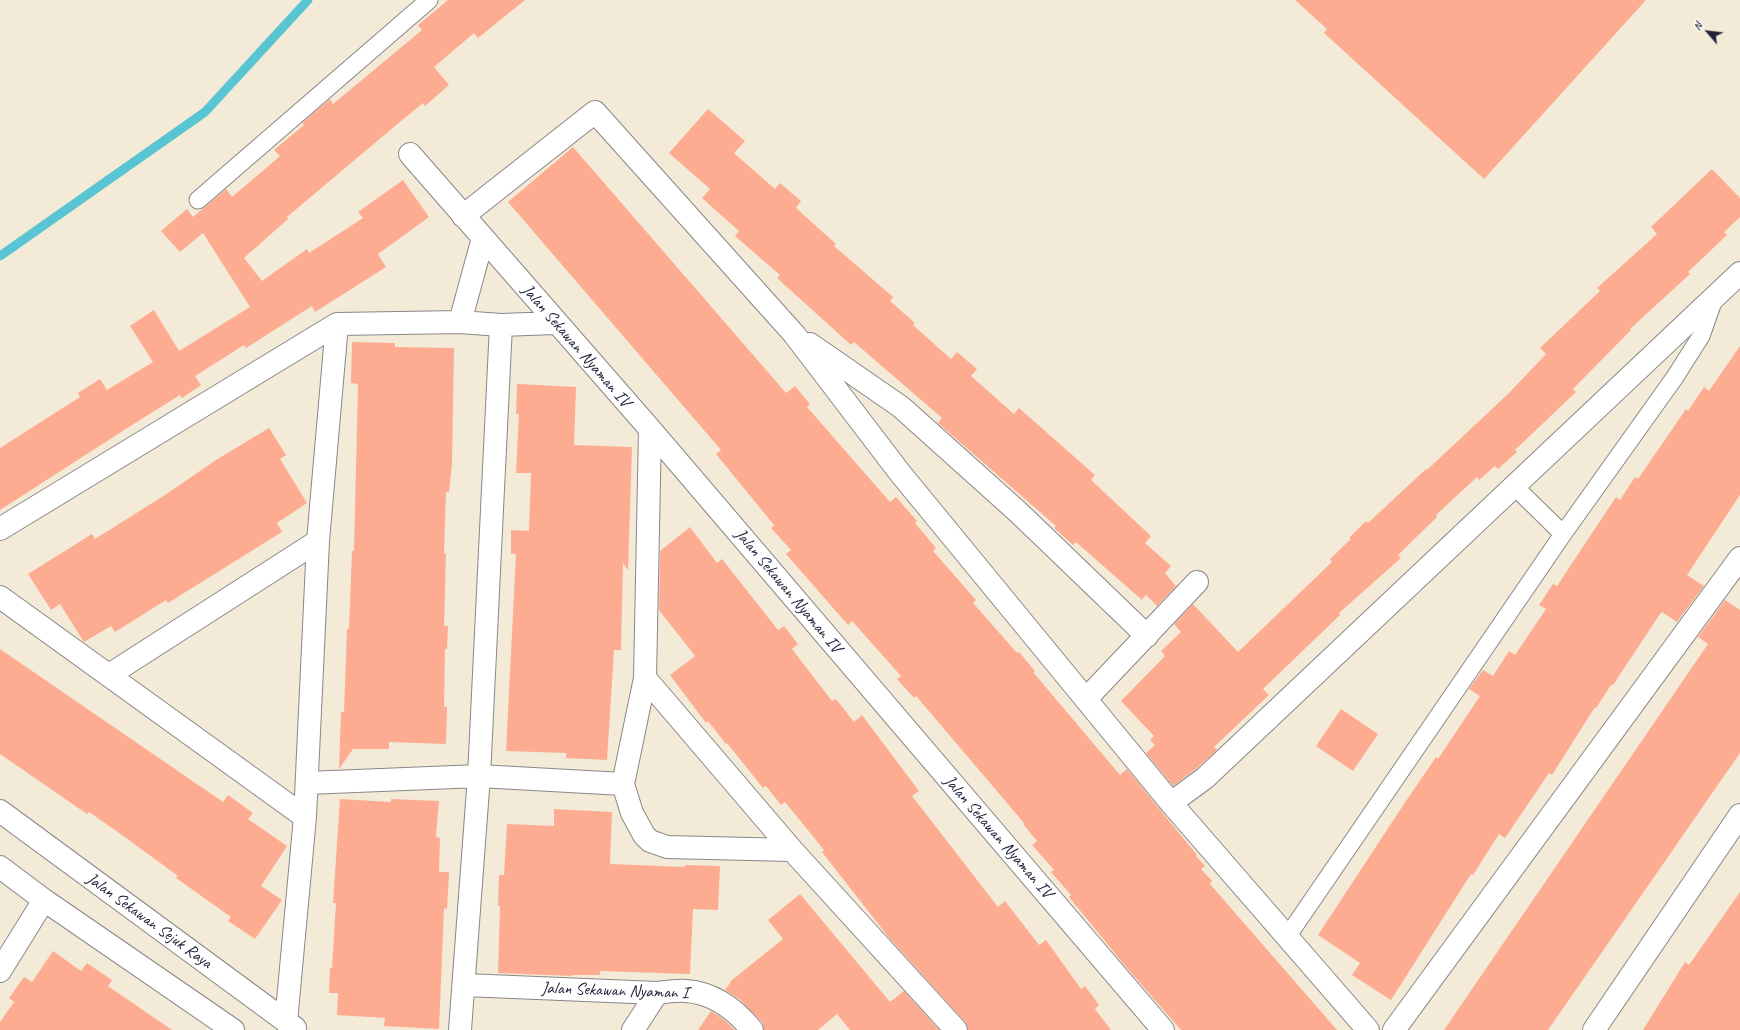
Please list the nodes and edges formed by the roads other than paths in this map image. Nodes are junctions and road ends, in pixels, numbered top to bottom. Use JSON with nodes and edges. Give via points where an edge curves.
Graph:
{"nodes":[{"id":1,"x":429,"y":0,"type":"edge"},
{"id":2,"x":410,"y":154,"type":"dead end"},
{"id":3,"x":198,"y":200,"type":"dead end"},
{"id":4,"x":463,"y":216,"type":"junction"},
{"id":5,"x":483,"y":238,"type":"junction"},
{"id":6,"x":1740,"y":272,"type":"edge"},
{"id":7,"x":1715,"y":295,"type":"junction"},
{"id":8,"x":460,"y":322,"type":"junction"},
{"id":9,"x":555,"y":323,"type":"junction"},
{"id":10,"x":337,"y":324,"type":"junction"},
{"id":11,"x":501,"y":324,"type":"junction"},
{"id":12,"x":794,"y":334,"type":"junction"},
{"id":13,"x":650,"y":429,"type":"junction"},
{"id":14,"x":1514,"y":486,"type":"junction"},
{"id":15,"x":0,"y":529,"type":"edge"},
{"id":16,"x":1563,"y":534,"type":"junction"},
{"id":17,"x":318,"y":541,"type":"junction"},
{"id":18,"x":1740,"y":558,"type":"edge"},
{"id":19,"x":1197,"y":582,"type":"dead end"},
{"id":20,"x":0,"y":597,"type":"edge"},
{"id":21,"x":1146,"y":636,"type":"junction"},
{"id":22,"x":109,"y":675,"type":"junction"},
{"id":23,"x":646,"y":678,"type":"junction"},
{"id":24,"x":1086,"y":699,"type":"junction"},
{"id":25,"x":479,"y":776,"type":"junction"},
{"id":26,"x":307,"y":783,"type":"junction"},
{"id":27,"x":623,"y":784,"type":"junction"},
{"id":28,"x":1171,"y":802,"type":"junction"},
{"id":29,"x":0,"y":811,"type":"edge"},
{"id":30,"x":1740,"y":815,"type":"edge"},
{"id":31,"x":305,"y":816,"type":"junction"},
{"id":32,"x":792,"y":850,"type":"junction"},
{"id":33,"x":0,"y":867,"type":"edge"},
{"id":34,"x":44,"y":900,"type":"junction"},
{"id":35,"x":1287,"y":937,"type":"junction"},
{"id":36,"x":0,"y":971,"type":"edge"},
{"id":37,"x":465,"y":985,"type":"junction"},
{"id":38,"x":657,"y":993,"type":"junction"},
{"id":39,"x":292,"y":1026,"type":"edge"},
{"id":40,"x":233,"y":1030,"type":"edge"},
{"id":41,"x":460,"y":1030,"type":"edge"},
{"id":42,"x":633,"y":1030,"type":"edge"},
{"id":43,"x":752,"y":1030,"type":"edge"},
{"id":44,"x":956,"y":1030,"type":"edge"},
{"id":45,"x":1163,"y":1030,"type":"edge"},
{"id":46,"x":1368,"y":1030,"type":"edge"},
{"id":47,"x":1394,"y":1030,"type":"edge"},
{"id":48,"x":1594,"y":1030,"type":"edge"}],
"edges":[{"from":1,"to":3,"type":"lane"},
{"from":2,"to":4,"type":"street","name":"Jalan Sekawan Nyaman IV"},
{"from":4,"to":5,"type":"street","name":"Jalan Sekawan Nyaman IV"},
{"from":4,"to":12,"type":"street","via":[[595,112]]},
{"from":5,"to":8,"type":"street"},
{"from":5,"to":9,"type":"street","name":"Jalan Sekawan Nyaman IV"},
{"from":6,"to":7,"type":"street"},
{"from":7,"to":14,"type":"street"},
{"from":7,"to":16,"type":"lane","via":[[1701,336],[1679,371]]},
{"from":8,"to":10,"type":"street"},
{"from":8,"to":11,"type":"street"},
{"from":9,"to":11,"type":"street"},
{"from":9,"to":13,"type":"street","name":"Jalan Sekawan Nyaman IV"},
{"from":10,"to":15,"type":"street"},
{"from":10,"to":17,"type":"street"},
{"from":11,"to":25,"type":"street"},
{"from":12,"to":21,"type":"street","via":[[901,407],[1018,512]]},
{"from":12,"to":24,"type":"street","via":[[900,473]]},
{"from":13,"to":23,"type":"street"},
{"from":13,"to":45,"type":"street","name":"Jalan Sekawan Nyaman IV"},
{"from":14,"to":16,"type":"lane"},
{"from":14,"to":28,"type":"street","via":[[1205,778]]},
{"from":16,"to":35,"type":"lane"},
{"from":17,"to":22,"type":"street"},
{"from":17,"to":26,"type":"street"},
{"from":18,"to":47,"type":"street"},
{"from":19,"to":21,"type":"street"},
{"from":20,"to":22,"type":"street"},
{"from":21,"to":24,"type":"street"},
{"from":22,"to":31,"type":"street"},
{"from":23,"to":27,"type":"street"},
{"from":23,"to":32,"type":"street"},
{"from":24,"to":28,"type":"street"},
{"from":25,"to":26,"type":"street"},
{"from":25,"to":27,"type":"street"},
{"from":25,"to":37,"type":"street"},
{"from":26,"to":31,"type":"street"},
{"from":27,"to":32,"type":"street","via":[[639,827],[650,841],[658,845]]},
{"from":28,"to":35,"type":"street"},
{"from":29,"to":39,"type":"street","name":"Jalan Sekawan Sejuk Raya"},
{"from":30,"to":48,"type":"street"},
{"from":31,"to":39,"type":"street"},
{"from":32,"to":44,"type":"street"},
{"from":33,"to":34,"type":"street"},
{"from":34,"to":36,"type":"street"},
{"from":34,"to":40,"type":"street"},
{"from":35,"to":46,"type":"street"},
{"from":37,"to":38,"type":"street","name":"Jalan Sekawan Nyaman I"},
{"from":37,"to":41,"type":"street"},
{"from":38,"to":42,"type":"street"},
{"from":38,"to":43,"type":"street","name":"Jalan Sekawan Nyaman I","via":[[686,991],[717,999],[738,1014]]}]}
